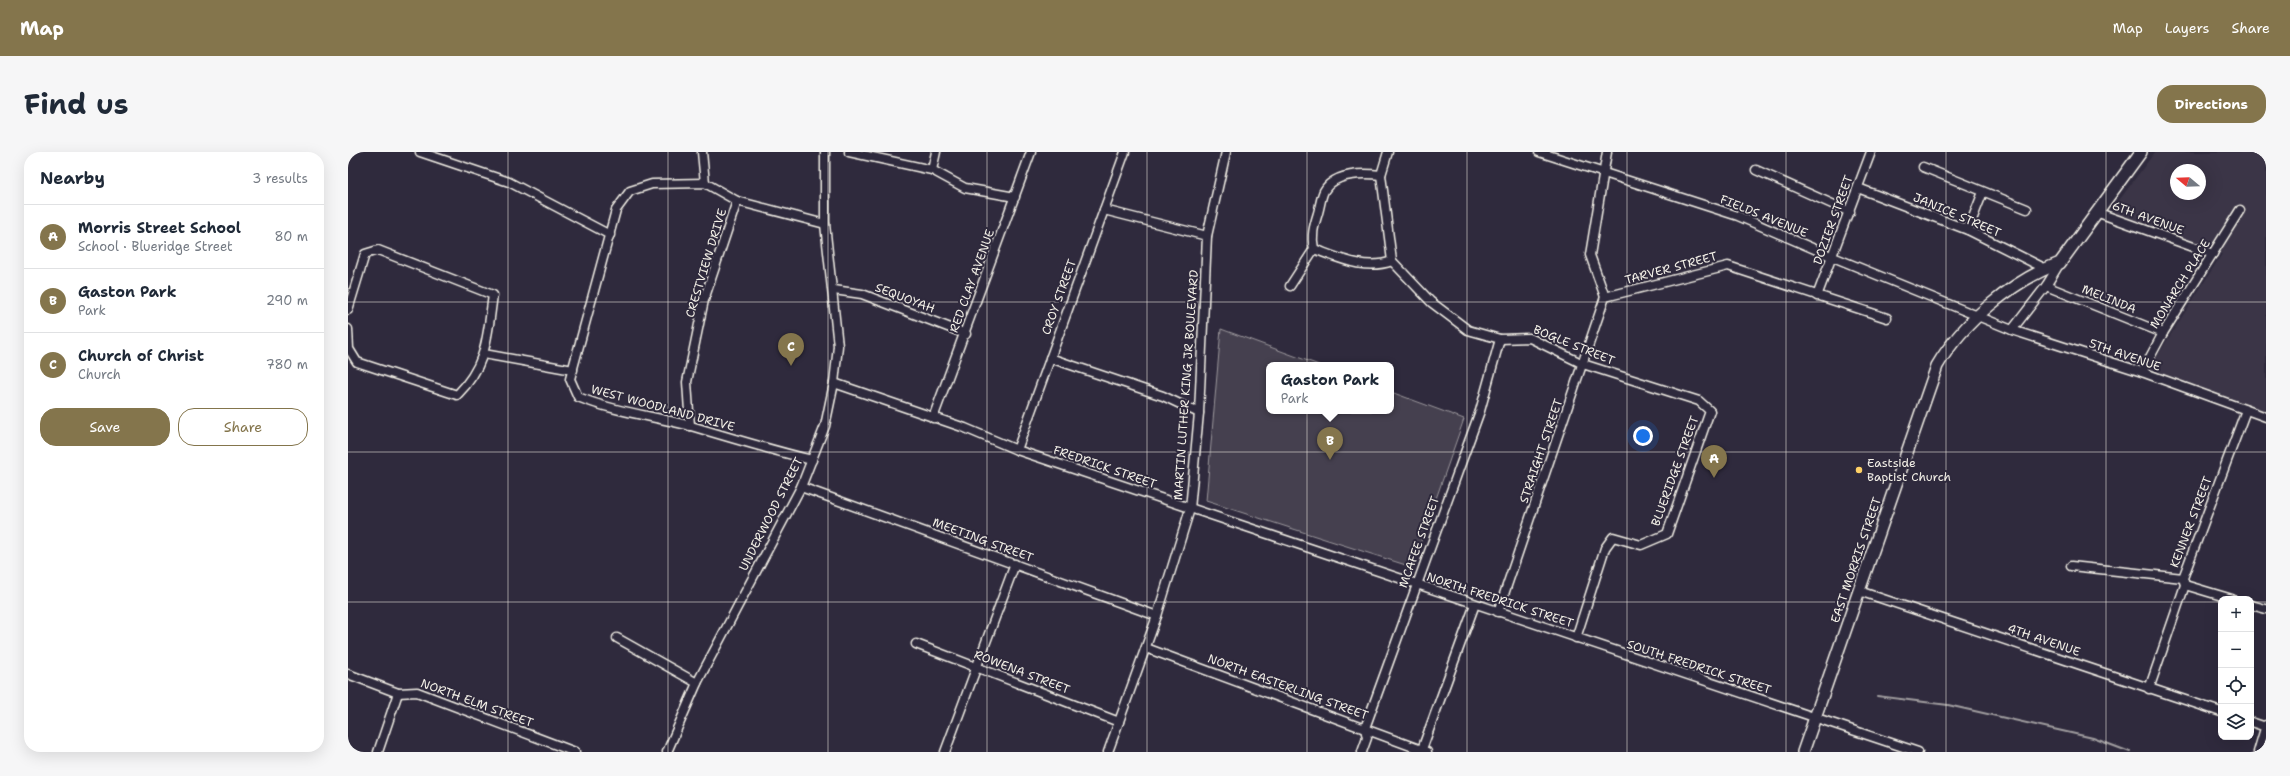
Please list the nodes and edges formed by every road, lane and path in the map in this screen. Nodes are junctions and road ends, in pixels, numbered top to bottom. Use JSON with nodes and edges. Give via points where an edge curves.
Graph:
{"nodes":[{"id":1,"x":420,"y":152,"type":"edge"},
{"id":2,"x":702,"y":152,"type":"edge"},
{"id":3,"x":825,"y":152,"type":"edge"},
{"id":4,"x":849,"y":152,"type":"edge"},
{"id":5,"x":936,"y":152,"type":"edge"},
{"id":6,"x":1031,"y":152,"type":"edge"},
{"id":7,"x":1125,"y":152,"type":"edge"},
{"id":8,"x":1226,"y":152,"type":"edge"},
{"id":9,"x":1388,"y":152,"type":"edge"},
{"id":10,"x":1539,"y":152,"type":"edge"},
{"id":11,"x":1607,"y":152,"type":"edge"},
{"id":12,"x":1871,"y":152,"type":"edge"},
{"id":13,"x":2141,"y":152,"type":"edge"},
{"id":14,"x":1923,"y":167,"type":"dead end"},
{"id":15,"x":932,"y":170,"type":"junction"},
{"id":16,"x":1756,"y":170,"type":"dead end"},
{"id":17,"x":1604,"y":173,"type":"junction"},
{"id":18,"x":1382,"y":175,"type":"junction"},
{"id":19,"x":705,"y":183,"type":"junction"},
{"id":20,"x":1858,"y":188,"type":"junction"},
{"id":21,"x":1983,"y":192,"type":"junction"},
{"id":22,"x":1015,"y":197,"type":"junction"},
{"id":23,"x":737,"y":201,"type":"junction"},
{"id":24,"x":2027,"y":209,"type":"dead end"},
{"id":25,"x":1104,"y":210,"type":"junction"},
{"id":26,"x":2240,"y":210,"type":"dead end"},
{"id":27,"x":1850,"y":212,"type":"junction"},
{"id":28,"x":2096,"y":212,"type":"junction"},
{"id":29,"x":825,"y":224,"type":"junction"},
{"id":30,"x":1968,"y":230,"type":"junction"},
{"id":31,"x":610,"y":235,"type":"junction"},
{"id":32,"x":1207,"y":236,"type":"junction"},
{"id":33,"x":1314,"y":249,"type":"junction"},
{"id":34,"x":2213,"y":254,"type":"junction"},
{"id":35,"x":1833,"y":257,"type":"junction"},
{"id":36,"x":1392,"y":261,"type":"junction"},
{"id":37,"x":2060,"y":263,"type":"junction"},
{"id":38,"x":2044,"y":268,"type":"junction"},
{"id":39,"x":1290,"y":286,"type":"dead end"},
{"id":40,"x":2046,"y":286,"type":"junction"},
{"id":41,"x":834,"y":290,"type":"junction"},
{"id":42,"x":1818,"y":296,"type":"junction"},
{"id":43,"x":1605,"y":297,"type":"junction"},
{"id":44,"x":348,"y":310,"type":"edge"},
{"id":45,"x":1976,"y":316,"type":"junction"},
{"id":46,"x":1887,"y":318,"type":"dead end"},
{"id":47,"x":348,"y":329,"type":"edge"},
{"id":48,"x":2012,"y":330,"type":"junction"},
{"id":49,"x":2163,"y":333,"type":"junction"},
{"id":50,"x":966,"y":334,"type":"junction"},
{"id":51,"x":1500,"y":339,"type":"junction"},
{"id":52,"x":484,"y":354,"type":"junction"},
{"id":53,"x":1050,"y":358,"type":"junction"},
{"id":54,"x":1583,"y":364,"type":"junction"},
{"id":55,"x":573,"y":370,"type":"junction"},
{"id":56,"x":2142,"y":372,"type":"junction"},
{"id":57,"x":834,"y":383,"type":"junction"},
{"id":58,"x":1699,"y":401,"type":"joint"},
{"id":59,"x":2246,"y":410,"type":"junction"},
{"id":60,"x":1199,"y":413,"type":"junction"},
{"id":61,"x":2266,"y":417,"type":"edge"},
{"id":62,"x":933,"y":418,"type":"junction"},
{"id":63,"x":690,"y":426,"type":"junction"},
{"id":64,"x":1016,"y":450,"type":"junction"},
{"id":65,"x":812,"y":460,"type":"junction"},
{"id":66,"x":801,"y":487,"type":"junction"},
{"id":67,"x":1190,"y":509,"type":"junction"},
{"id":68,"x":1015,"y":564,"type":"junction"},
{"id":69,"x":2071,"y":566,"type":"dead end"},
{"id":70,"x":2184,"y":581,"type":"junction"},
{"id":71,"x":1416,"y":585,"type":"junction"},
{"id":72,"x":1859,"y":591,"type":"junction"},
{"id":73,"x":2224,"y":596,"type":"edge"},
{"id":74,"x":1475,"y":604,"type":"junction"},
{"id":75,"x":2254,"y":606,"type":"edge"},
{"id":76,"x":2266,"y":609,"type":"edge"},
{"id":77,"x":1498,"y":612,"type":"junction"},
{"id":78,"x":1157,"y":616,"type":"junction"},
{"id":79,"x":617,"y":638,"type":"dead end"},
{"id":80,"x":1576,"y":638,"type":"junction"},
{"id":81,"x":916,"y":644,"type":"dead end"},
{"id":82,"x":1146,"y":648,"type":"junction"},
{"id":83,"x":978,"y":668,"type":"junction"},
{"id":84,"x":348,"y":674,"type":"edge"},
{"id":85,"x":697,"y":683,"type":"junction"},
{"id":86,"x":2149,"y":689,"type":"junction"},
{"id":87,"x":398,"y":693,"type":"junction"},
{"id":88,"x":2218,"y":711,"type":"edge"},
{"id":89,"x":1814,"y":718,"type":"junction"},
{"id":90,"x":1119,"y":722,"type":"junction"},
{"id":91,"x":2254,"y":723,"type":"edge"},
{"id":92,"x":2266,"y":726,"type":"edge"},
{"id":93,"x":1365,"y":728,"type":"junction"},
{"id":94,"x":1423,"y":751,"type":"edge"},
{"id":95,"x":378,"y":752,"type":"edge"},
{"id":96,"x":574,"y":752,"type":"edge"},
{"id":97,"x":667,"y":752,"type":"edge"},
{"id":98,"x":945,"y":752,"type":"edge"},
{"id":99,"x":1108,"y":752,"type":"edge"},
{"id":100,"x":1362,"y":752,"type":"edge"},
{"id":101,"x":1803,"y":752,"type":"edge"},
{"id":102,"x":1918,"y":752,"type":"edge"},
{"id":103,"x":2258,"y":752,"type":"edge"}],
"edges":[{"from":1,"to":31,"type":"street","via":[[509,182]]},
{"from":2,"to":19,"type":"street"},
{"from":3,"to":29,"type":"street","name":"UNDERWOOD STREET"},
{"from":4,"to":15,"type":"street"},
{"from":5,"to":15,"type":"street"},
{"from":6,"to":22,"type":"street","name":"RED CLAY AVENUE"},
{"from":7,"to":25,"type":"street","name":"CROY STREET"},
{"from":8,"to":32,"type":"street","name":"MARTIN LUTHER KING JR BOULEVARD"},
{"from":9,"to":18,"type":"street"},
{"from":10,"to":17,"type":"street","name":"FIELDS AVENUE"},
{"from":11,"to":17,"type":"street"},
{"from":12,"to":20,"type":"street","name":"DOZIER STREET"},
{"from":13,"to":28,"type":"main road"},
{"from":14,"to":21,"type":"street"},
{"from":15,"to":22,"type":"street","via":[[965,188]]},
{"from":16,"to":27,"type":"street"},
{"from":17,"to":35,"type":"street","name":"FIELDS AVENUE","via":[[1738,216]]},
{"from":17,"to":43,"type":"street","via":[[1590,255]]},
{"from":18,"to":33,"type":"street","via":[[1361,173],[1343,177],[1324,191],[1311,238]]},
{"from":18,"to":36,"type":"street"},
{"from":19,"to":23,"type":"street"},
{"from":19,"to":31,"type":"street","name":"WEST WOODLAND DRIVE","via":[[652,184],[630,191],[616,210]]},
{"from":20,"to":27,"type":"street","name":"DOZIER STREET"},
{"from":20,"to":30,"type":"street","name":"JANICE STREET"},
{"from":21,"to":24,"type":"street"},
{"from":21,"to":30,"type":"street"},
{"from":22,"to":50,"type":"street","name":"RED CLAY AVENUE"},
{"from":23,"to":29,"type":"street"},
{"from":23,"to":63,"type":"street","name":"CRESTVIEW DRIVE","via":[[704,300],[687,382]]},
{"from":25,"to":32,"type":"street"},
{"from":25,"to":53,"type":"street","name":"CROY STREET"},
{"from":26,"to":34,"type":"street","name":"MONARCH PLACE"},
{"from":27,"to":35,"type":"street","name":"DOZIER STREET"},
{"from":28,"to":34,"type":"street","name":"6TH AVENUE"},
{"from":28,"to":37,"type":"main road"},
{"from":29,"to":41,"type":"street","name":"UNDERWOOD STREET"},
{"from":30,"to":38,"type":"street","name":"JANICE STREET"},
{"from":31,"to":55,"type":"street","name":"WEST WOODLAND DRIVE"},
{"from":32,"to":60,"type":"street","name":"MARTIN LUTHER KING JR BOULEVARD"},
{"from":33,"to":36,"type":"street","via":[[1354,263],[1373,265]]},
{"from":33,"to":39,"type":"street"},
{"from":34,"to":49,"type":"street","name":"MONARCH PLACE"},
{"from":35,"to":42,"type":"street","name":"DOZIER STREET"},
{"from":35,"to":45,"type":"street","name":"FIELDS AVENUE"},
{"from":36,"to":51,"type":"street","name":"BOGLE STREET","via":[[1431,302],[1468,330]]},
{"from":37,"to":38,"type":"main road","name":"EAST MORRIS STREET"},
{"from":37,"to":40,"type":"street"},
{"from":38,"to":45,"type":"main road","name":"EAST MORRIS STREET"},
{"from":40,"to":48,"type":"street"},
{"from":40,"to":49,"type":"street","name":"MELINDA"},
{"from":41,"to":50,"type":"street","name":"SEQUOYAH","via":[[862,294]]},
{"from":41,"to":57,"type":"street","name":"UNDERWOOD STREET","via":[[838,346]]},
{"from":42,"to":43,"type":"street","name":"TARVER STREET","via":[[1728,266]]},
{"from":42,"to":46,"type":"street","name":"TARVER STREET"},
{"from":43,"to":54,"type":"street","name":"STRAIGHT STREET"},
{"from":44,"to":52,"type":"street","via":[[365,254],[378,250],[493,295]]},
{"from":45,"to":48,"type":"street","name":"5TH AVENUE"},
{"from":45,"to":72,"type":"main road","name":"EAST MORRIS STREET","via":[[1948,348],[1937,366]]},
{"from":47,"to":52,"type":"street","via":[[349,349],[357,362],[457,395],[470,382]]},
{"from":48,"to":56,"type":"street","name":"5TH AVENUE"},
{"from":49,"to":56,"type":"street","name":"MONARCH PLACE"},
{"from":50,"to":62,"type":"street","name":"RED CLAY AVENUE"},
{"from":51,"to":54,"type":"street","name":"BOGLE STREET","via":[[1530,338]]},
{"from":51,"to":71,"type":"street","name":"MCAFEE STREET","via":[[1480,411]]},
{"from":52,"to":55,"type":"street"},
{"from":53,"to":60,"type":"street","via":[[1163,396]]},
{"from":53,"to":64,"type":"street","name":"CROY STREET"},
{"from":54,"to":58,"type":"street","name":"BOGLE STREET"},
{"from":54,"to":77,"type":"street","name":"STRAIGHT STREET"},
{"from":55,"to":63,"type":"street","name":"WEST WOODLAND DRIVE","via":[[570,379],[578,397],[626,413]]},
{"from":56,"to":59,"type":"street","name":"5TH AVENUE"},
{"from":57,"to":62,"type":"street","name":"FREDRICK STREET"},
{"from":57,"to":65,"type":"street","name":"UNDERWOOD STREET","via":[[825,426]]},
{"from":58,"to":80,"type":"street","name":"BLUERIDGE STREET","via":[[1710,411],[1667,534],[1641,545],[1614,537],[1605,548]]},
{"from":59,"to":61,"type":"street","name":"5TH AVENUE"},
{"from":59,"to":70,"type":"street","name":"KENNER STREET"},
{"from":60,"to":67,"type":"street","name":"MARTIN LUTHER KING JR BOULEVARD"},
{"from":62,"to":64,"type":"street","name":"FREDRICK STREET","via":[[965,428]]},
{"from":63,"to":65,"type":"street","name":"WEST WOODLAND DRIVE"},
{"from":64,"to":67,"type":"street","name":"FREDRICK STREET"},
{"from":65,"to":66,"type":"street","name":"UNDERWOOD STREET"},
{"from":66,"to":68,"type":"street","name":"MEETING STREET"},
{"from":66,"to":85,"type":"street","name":"UNDERWOOD STREET"},
{"from":67,"to":71,"type":"street","name":"FREDRICK STREET"},
{"from":67,"to":78,"type":"street","name":"MARTIN LUTHER KING JR BOULEVARD"},
{"from":68,"to":78,"type":"street","name":"MEETING STREET"},
{"from":68,"to":83,"type":"street"},
{"from":69,"to":70,"type":"street"},
{"from":70,"to":73,"type":"street"},
{"from":70,"to":86,"type":"street","name":"KENNER STREET"},
{"from":71,"to":74,"type":"street","name":"NORTH FREDRICK STREET"},
{"from":71,"to":93,"type":"street","name":"MCAFEE STREET"},
{"from":72,"to":86,"type":"street","name":"4TH AVENUE"},
{"from":72,"to":89,"type":"main road","name":"EAST MORRIS STREET"},
{"from":74,"to":77,"type":"street","name":"NORTH FREDRICK STREET"},
{"from":74,"to":94,"type":"street"},
{"from":75,"to":76,"type":"street"},
{"from":77,"to":80,"type":"street","name":"NORTH FREDRICK STREET"},
{"from":78,"to":82,"type":"street","name":"MARTIN LUTHER KING JR BOULEVARD"},
{"from":79,"to":85,"type":"street"},
{"from":80,"to":89,"type":"street","name":"SOUTH FREDRICK STREET"},
{"from":81,"to":83,"type":"street","name":"ROWENA STREET"},
{"from":82,"to":90,"type":"street","name":"MARTIN LUTHER KING JR BOULEVARD"},
{"from":82,"to":93,"type":"street","name":"NORTH EASTERLING STREET"},
{"from":83,"to":90,"type":"street","name":"ROWENA STREET"},
{"from":83,"to":98,"type":"street"},
{"from":84,"to":87,"type":"street","name":"NORTH ELM STREET"},
{"from":85,"to":97,"type":"street","name":"UNDERWOOD STREET"},
{"from":86,"to":88,"type":"street","name":"4TH AVENUE"},
{"from":87,"to":95,"type":"street"},
{"from":87,"to":96,"type":"street","name":"NORTH ELM STREET","via":[[417,692]]},
{"from":89,"to":101,"type":"main road","name":"EAST MORRIS STREET"},
{"from":89,"to":102,"type":"street","name":"SOUTH FREDRICK STREET"},
{"from":90,"to":99,"type":"street","name":"MARTIN LUTHER KING JR BOULEVARD"},
{"from":91,"to":92,"type":"street"},
{"from":92,"to":103,"type":"street"},
{"from":93,"to":94,"type":"street","name":"NORTH EASTERLING STREET"},
{"from":93,"to":100,"type":"street","name":"MCAFEE STREET","via":[[1367,738]]}]}
